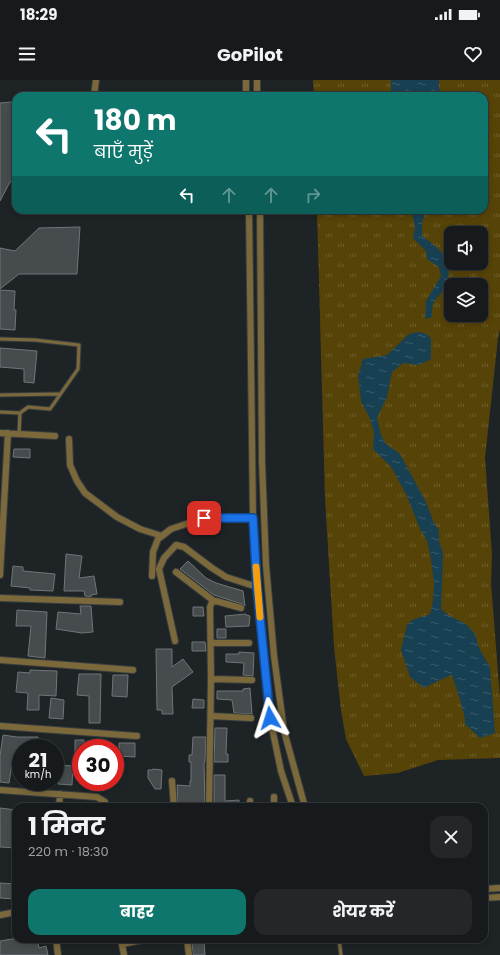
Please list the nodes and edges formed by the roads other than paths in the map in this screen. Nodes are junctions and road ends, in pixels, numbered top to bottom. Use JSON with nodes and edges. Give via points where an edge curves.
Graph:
{"nodes":[{"id":1,"x":96,"y":80,"type":"edge"},
{"id":2,"x":246,"y":80,"type":"edge"},
{"id":3,"x":257,"y":80,"type":"edge"},
{"id":4,"x":94,"y":92,"type":"edge"},
{"id":5,"x":246,"y":92,"type":"edge"},
{"id":6,"x":257,"y":92,"type":"edge"},
{"id":7,"x":249,"y":214,"type":"edge"},
{"id":8,"x":260,"y":214,"type":"edge"},
{"id":9,"x":261,"y":236,"type":"junction"},
{"id":10,"x":250,"y":237,"type":"junction"},
{"id":11,"x":0,"y":339,"type":"edge"},
{"id":12,"x":60,"y":394,"type":"junction"},
{"id":13,"x":0,"y":395,"type":"edge"},
{"id":14,"x":0,"y":412,"type":"edge"},
{"id":15,"x":20,"y":413,"type":"junction"},
{"id":16,"x":0,"y":433,"type":"edge"},
{"id":17,"x":8,"y":433,"type":"junction"},
{"id":18,"x":19,"y":434,"type":"junction"},
{"id":19,"x":55,"y":436,"type":"dead end"},
{"id":20,"x":69,"y":439,"type":"dead end"},
{"id":21,"x":253,"y":518,"type":"junction"},
{"id":22,"x":162,"y":536,"type":"junction"},
{"id":23,"x":176,"y":572,"type":"dead end"},
{"id":24,"x":0,"y":575,"type":"edge"},
{"id":25,"x":152,"y":576,"type":"dead end"},
{"id":26,"x":257,"y":587,"type":"junction"},
{"id":27,"x":0,"y":598,"type":"edge"},
{"id":28,"x":258,"y":598,"type":"junction"},
{"id":29,"x":269,"y":598,"type":"junction"},
{"id":30,"x":214,"y":601,"type":"junction"},
{"id":31,"x":120,"y":602,"type":"dead end"},
{"id":32,"x":241,"y":608,"type":"dead end"},
{"id":33,"x":175,"y":641,"type":"dead end"},
{"id":34,"x":211,"y":643,"type":"junction"},
{"id":35,"x":249,"y":643,"type":"dead end"},
{"id":36,"x":0,"y":660,"type":"edge"},
{"id":37,"x":133,"y":670,"type":"dead end"},
{"id":38,"x":211,"y":679,"type":"junction"},
{"id":39,"x":252,"y":680,"type":"dead end"},
{"id":40,"x":211,"y":716,"type":"junction"},
{"id":41,"x":251,"y":718,"type":"dead end"},
{"id":42,"x":0,"y":726,"type":"edge"},
{"id":43,"x":137,"y":736,"type":"dead end"},
{"id":44,"x":172,"y":781,"type":"dead end"},
{"id":45,"x":0,"y":790,"type":"edge"},
{"id":46,"x":60,"y":794,"type":"junction"},
{"id":47,"x":274,"y":797,"type":"dead end"},
{"id":48,"x":59,"y":803,"type":"edge"},
{"id":49,"x":105,"y":803,"type":"edge"},
{"id":50,"x":174,"y":803,"type":"edge"},
{"id":51,"x":209,"y":803,"type":"edge"},
{"id":52,"x":274,"y":803,"type":"edge"},
{"id":53,"x":292,"y":803,"type":"edge"},
{"id":54,"x":304,"y":803,"type":"edge"},
{"id":55,"x":500,"y":888,"type":"edge"},
{"id":56,"x":488,"y":889,"type":"edge"},
{"id":57,"x":500,"y":897,"type":"edge"},
{"id":58,"x":488,"y":898,"type":"edge"},
{"id":59,"x":12,"y":913,"type":"edge"},
{"id":60,"x":0,"y":915,"type":"edge"},
{"id":61,"x":56,"y":943,"type":"edge"},
{"id":62,"x":122,"y":943,"type":"edge"},
{"id":63,"x":188,"y":943,"type":"edge"},
{"id":64,"x":340,"y":943,"type":"edge"},
{"id":65,"x":58,"y":955,"type":"edge"},
{"id":66,"x":124,"y":955,"type":"edge"},
{"id":67,"x":190,"y":955,"type":"edge"},
{"id":68,"x":341,"y":955,"type":"edge"}],
"edges":[{"from":1,"to":4,"type":"street"},
{"from":2,"to":5,"type":"street"},
{"from":3,"to":6,"type":"street"},
{"from":7,"to":10,"type":"street"},
{"from":8,"to":9,"type":"street"},
{"from":9,"to":10,"type":"street"},
{"from":9,"to":29,"type":"street","via":[[262,462]]},
{"from":10,"to":21,"type":"street"},
{"from":11,"to":12,"type":"lane","via":[[79,345],[78,368]]},
{"from":12,"to":13,"type":"lane"},
{"from":12,"to":15,"type":"lane","via":[[50,409],[28,407]]},
{"from":14,"to":15,"type":"lane"},
{"from":15,"to":18,"type":"lane"},
{"from":16,"to":17,"type":"street"},
{"from":17,"to":18,"type":"street"},
{"from":17,"to":24,"type":"street"},
{"from":18,"to":19,"type":"street"},
{"from":20,"to":22,"type":"street","via":[[70,465],[85,493],[123,520]]},
{"from":21,"to":22,"type":"street","via":[[204,518],[171,529]]},
{"from":21,"to":26,"type":"street"},
{"from":22,"to":25,"type":"street","via":[[158,539],[153,552]]},
{"from":23,"to":30,"type":"street"},
{"from":26,"to":28,"type":"street"},
{"from":26,"to":33,"type":"street","via":[[226,577],[184,546],[176,545],[164,558],[159,569]]},
{"from":27,"to":31,"type":"street"},
{"from":28,"to":29,"type":"street"},
{"from":28,"to":53,"type":"street","via":[[270,718],[281,771]]},
{"from":29,"to":54,"type":"street","via":[[284,731]]},
{"from":30,"to":32,"type":"street"},
{"from":30,"to":34,"type":"street","via":[[210,607]]},
{"from":34,"to":35,"type":"street"},
{"from":34,"to":38,"type":"street"},
{"from":36,"to":37,"type":"street"},
{"from":38,"to":39,"type":"street"},
{"from":38,"to":40,"type":"street"},
{"from":40,"to":41,"type":"street"},
{"from":40,"to":51,"type":"street"},
{"from":42,"to":43,"type":"street"},
{"from":44,"to":50,"type":"street"},
{"from":45,"to":46,"type":"street"},
{"from":46,"to":48,"type":"street"},
{"from":46,"to":49,"type":"street","via":[[97,797]]},
{"from":47,"to":52,"type":"street"},
{"from":55,"to":56,"type":"street"},
{"from":57,"to":58,"type":"street"},
{"from":59,"to":60,"type":"street"},
{"from":61,"to":65,"type":"street"},
{"from":62,"to":66,"type":"street"},
{"from":63,"to":67,"type":"street"},
{"from":64,"to":68,"type":"lane"}]}
